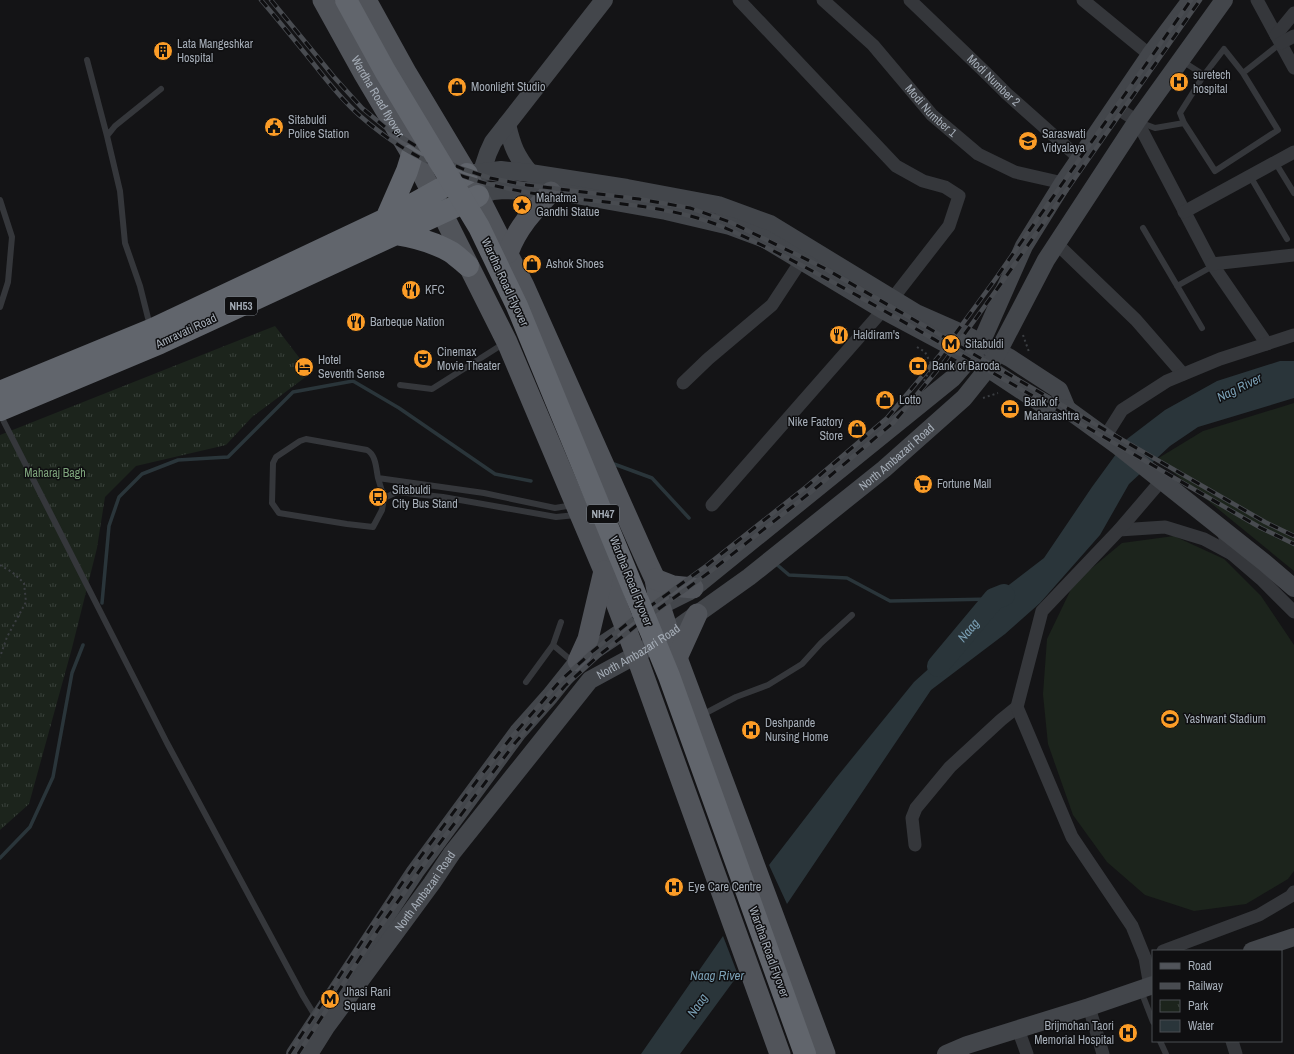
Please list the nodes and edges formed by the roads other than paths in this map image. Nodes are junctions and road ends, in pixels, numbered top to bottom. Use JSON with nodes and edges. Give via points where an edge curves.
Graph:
{"nodes":[{"id":1,"x":323,"y":0,"type":"edge"},
{"id":2,"x":335,"y":0,"type":"edge"},
{"id":3,"x":346,"y":0,"type":"edge"},
{"id":4,"x":366,"y":0,"type":"edge"},
{"id":5,"x":604,"y":0,"type":"edge"},
{"id":6,"x":739,"y":0,"type":"edge"},
{"id":7,"x":823,"y":0,"type":"edge"},
{"id":8,"x":910,"y":0,"type":"edge"},
{"id":9,"x":1082,"y":0,"type":"edge"},
{"id":10,"x":1191,"y":0,"type":"edge"},
{"id":11,"x":1224,"y":0,"type":"edge"},
{"id":12,"x":1257,"y":0,"type":"edge"},
{"id":13,"x":1294,"y":13,"type":"edge"},
{"id":14,"x":1294,"y":36,"type":"edge"},
{"id":15,"x":1279,"y":39,"type":"junction"},
{"id":16,"x":1150,"y":55,"type":"junction"},
{"id":17,"x":86,"y":60,"type":"dead end"},
{"id":18,"x":1180,"y":60,"type":"junction"},
{"id":19,"x":1294,"y":68,"type":"edge"},
{"id":20,"x":1243,"y":73,"type":"junction"},
{"id":21,"x":1204,"y":75,"type":"junction"},
{"id":22,"x":161,"y":89,"type":"dead end"},
{"id":23,"x":1114,"y":106,"type":"junction"},
{"id":24,"x":1137,"y":121,"type":"junction"},
{"id":25,"x":1184,"y":123,"type":"junction"},
{"id":26,"x":507,"y":124,"type":"junction"},
{"id":27,"x":107,"y":136,"type":"junction"},
{"id":28,"x":1294,"y":152,"type":"edge"},
{"id":29,"x":412,"y":156,"type":"junction"},
{"id":30,"x":1079,"y":158,"type":"junction"},
{"id":31,"x":1275,"y":162,"type":"junction"},
{"id":32,"x":530,"y":173,"type":"junction"},
{"id":33,"x":1250,"y":176,"type":"junction"},
{"id":34,"x":475,"y":181,"type":"junction"},
{"id":35,"x":1062,"y":183,"type":"junction"},
{"id":36,"x":551,"y":192,"type":"junction"},
{"id":37,"x":1294,"y":193,"type":"edge"},
{"id":38,"x":0,"y":200,"type":"edge"},
{"id":39,"x":437,"y":203,"type":"junction"},
{"id":40,"x":1184,"y":212,"type":"junction"},
{"id":41,"x":390,"y":227,"type":"junction"},
{"id":42,"x":1143,"y":228,"type":"dead end"},
{"id":43,"x":1287,"y":239,"type":"dead end"},
{"id":44,"x":1057,"y":244,"type":"junction"},
{"id":45,"x":508,"y":253,"type":"junction"},
{"id":46,"x":1294,"y":255,"type":"edge"},
{"id":47,"x":801,"y":261,"type":"junction"},
{"id":48,"x":1212,"y":265,"type":"junction"},
{"id":49,"x":468,"y":266,"type":"junction"},
{"id":50,"x":1178,"y":286,"type":"junction"},
{"id":51,"x":888,"y":304,"type":"junction"},
{"id":52,"x":0,"y":306,"type":"edge"},
{"id":53,"x":1202,"y":328,"type":"dead end"},
{"id":54,"x":1294,"y":335,"type":"edge"},
{"id":55,"x":157,"y":336,"type":"junction"},
{"id":56,"x":506,"y":342,"type":"junction"},
{"id":57,"x":1267,"y":344,"type":"junction"},
{"id":58,"x":976,"y":350,"type":"junction"},
{"id":59,"x":998,"y":352,"type":"junction"},
{"id":60,"x":988,"y":368,"type":"junction"},
{"id":61,"x":1183,"y":374,"type":"junction"},
{"id":62,"x":683,"y":383,"type":"dead end"},
{"id":63,"x":400,"y":385,"type":"dead end"},
{"id":64,"x":0,"y":392,"type":"edge"},
{"id":65,"x":1067,"y":409,"type":"junction"},
{"id":66,"x":0,"y":410,"type":"edge"},
{"id":67,"x":0,"y":414,"type":"edge"},
{"id":68,"x":1111,"y":442,"type":"junction"},
{"id":69,"x":378,"y":478,"type":"junction"},
{"id":70,"x":1158,"y":478,"type":"junction"},
{"id":71,"x":384,"y":498,"type":"junction"},
{"id":72,"x":712,"y":505,"type":"dead end"},
{"id":73,"x":578,"y":510,"type":"junction"},
{"id":74,"x":1221,"y":528,"type":"junction"},
{"id":75,"x":1119,"y":530,"type":"junction"},
{"id":76,"x":1232,"y":554,"type":"junction"},
{"id":77,"x":604,"y":572,"type":"junction"},
{"id":78,"x":655,"y":579,"type":"junction"},
{"id":79,"x":693,"y":588,"type":"junction"},
{"id":80,"x":1294,"y":588,"type":"edge"},
{"id":81,"x":660,"y":606,"type":"junction"},
{"id":82,"x":1294,"y":612,"type":"edge"},
{"id":83,"x":697,"y":614,"type":"junction"},
{"id":84,"x":852,"y":615,"type":"dead end"},
{"id":85,"x":561,"y":622,"type":"dead end"},
{"id":86,"x":626,"y":629,"type":"junction"},
{"id":87,"x":669,"y":634,"type":"junction"},
{"id":88,"x":553,"y":645,"type":"junction"},
{"id":89,"x":636,"y":655,"type":"junction"},
{"id":90,"x":677,"y":658,"type":"junction"},
{"id":91,"x":577,"y":663,"type":"junction"},
{"id":92,"x":526,"y":682,"type":"dead end"},
{"id":93,"x":1017,"y":708,"type":"junction"},
{"id":94,"x":699,"y":717,"type":"junction"},
{"id":95,"x":915,"y":844,"type":"dead end"},
{"id":96,"x":415,"y":872,"type":"junction"},
{"id":97,"x":432,"y":883,"type":"junction"},
{"id":98,"x":1294,"y":892,"type":"edge"},
{"id":99,"x":1294,"y":937,"type":"edge"},
{"id":100,"x":1166,"y":950,"type":"edge"},
{"id":101,"x":1255,"y":950,"type":"edge"},
{"id":102,"x":1149,"y":957,"type":"edge"},
{"id":103,"x":1148,"y":987,"type":"edge"},
{"id":104,"x":1089,"y":1007,"type":"junction"},
{"id":105,"x":1152,"y":1015,"type":"edge"},
{"id":106,"x":318,"y":1020,"type":"junction"},
{"id":107,"x":1018,"y":1029,"type":"junction"},
{"id":108,"x":1160,"y":1042,"type":"edge"},
{"id":109,"x":1232,"y":1042,"type":"edge"},
{"id":110,"x":968,"y":1050,"type":"edge"},
{"id":111,"x":295,"y":1054,"type":"edge"},
{"id":112,"x":309,"y":1054,"type":"edge"},
{"id":113,"x":780,"y":1054,"type":"edge"},
{"id":114,"x":791,"y":1054,"type":"edge"},
{"id":115,"x":805,"y":1054,"type":"edge"},
{"id":116,"x":825,"y":1054,"type":"edge"},
{"id":117,"x":946,"y":1054,"type":"edge"},
{"id":118,"x":1027,"y":1054,"type":"edge"},
{"id":119,"x":1103,"y":1054,"type":"edge"},
{"id":120,"x":1166,"y":1054,"type":"edge"},
{"id":121,"x":1236,"y":1054,"type":"edge"}],
"edges":[{"from":1,"to":29,"type":"main road","name":"Wardha Road flyover"},
{"from":2,"to":114,"type":"highway","name":"Wardha Road Flyover","number":"NH47","via":[[453,205],[498,293],[649,656]]},
{"from":3,"to":115,"type":"highway","name":"Wardha Road Flyover","number":"NH47","bridge":true,"via":[[385,71],[479,227],[517,306],[669,676]]},
{"from":4,"to":34,"type":"main road","via":[[407,74]]},
{"from":5,"to":26,"type":"main road"},
{"from":6,"to":51,"type":"street","via":[[896,166],[959,196],[950,226]]},
{"from":7,"to":35,"type":"street","name":"Modi Number 1","via":[[873,45],[932,115],[978,154],[1015,172]]},
{"from":8,"to":30,"type":"street","name":"Modi Number 2","via":[[1007,94]]},
{"from":9,"to":16,"type":"street"},
{"from":10,"to":16,"type":"main road","name":"North Ambazari Road"},
{"from":11,"to":18,"type":"main road","name":"North Ambazari Road"},
{"from":12,"to":15,"type":"street"},
{"from":13,"to":15,"type":"street"},
{"from":14,"to":15,"type":"street"},
{"from":15,"to":19,"type":"street"},
{"from":15,"to":20,"type":"lane"},
{"from":16,"to":23,"type":"main road","name":"North Ambazari Road"},
{"from":17,"to":27,"type":"lane"},
{"from":18,"to":21,"type":"lane"},
{"from":18,"to":24,"type":"main road","name":"North Ambazari Road"},
{"from":20,"to":21,"type":"lane","via":[[1224,49]]},
{"from":20,"to":25,"type":"lane","via":[[1278,130],[1215,171]]},
{"from":21,"to":25,"type":"lane","via":[[1180,113]]},
{"from":22,"to":27,"type":"lane","via":[[115,126]]},
{"from":23,"to":24,"type":"street"},
{"from":23,"to":30,"type":"main road","name":"North Ambazari Road"},
{"from":24,"to":25,"type":"lane","via":[[1155,128]]},
{"from":24,"to":40,"type":"street"},
{"from":24,"to":44,"type":"main road","name":"North Ambazari Road"},
{"from":26,"to":32,"type":"main road","via":[[515,152]]},
{"from":26,"to":34,"type":"main road","via":[[493,142]]},
{"from":27,"to":55,"type":"lane","via":[[120,191],[125,243],[148,318]]},
{"from":28,"to":31,"type":"street"},
{"from":29,"to":39,"type":"main road","name":"Wardha Road flyover"},
{"from":29,"to":41,"type":"highway"},
{"from":30,"to":35,"type":"main road","name":"North Ambazari Road"},
{"from":31,"to":33,"type":"street"},
{"from":31,"to":37,"type":"lane"},
{"from":32,"to":34,"type":"main road","via":[[501,170]]},
{"from":32,"to":51,"type":"main road","via":[[718,205],[770,224]]},
{"from":33,"to":40,"type":"street"},
{"from":33,"to":43,"type":"lane"},
{"from":34,"to":36,"type":"main road","via":[[493,191]]},
{"from":34,"to":39,"type":"highway","name":"Amravati Road","number":"NH53"},
{"from":34,"to":45,"type":"main road"},
{"from":35,"to":58,"type":"main road","name":"North Ambazari Road","via":[[1024,246]]},
{"from":36,"to":45,"type":"main road","via":[[521,226],[512,240]]},
{"from":36,"to":47,"type":"main road","via":[[666,211],[730,226],[765,239]]},
{"from":38,"to":52,"type":"lane","via":[[12,237],[8,282]]},
{"from":39,"to":41,"type":"highway","name":"Amravati Road","number":"NH53"},
{"from":39,"to":49,"type":"main road","name":"Wardha Road flyover"},
{"from":40,"to":48,"type":"street"},
{"from":41,"to":49,"type":"highway","via":[[452,253]]},
{"from":41,"to":55,"type":"highway","name":"Amravati Road","number":"NH53"},
{"from":42,"to":50,"type":"lane"},
{"from":44,"to":59,"type":"main road","name":"North Ambazari Road"},
{"from":44,"to":61,"type":"street","via":[[1136,320]]},
{"from":45,"to":78,"type":"main road"},
{"from":46,"to":48,"type":"street"},
{"from":47,"to":51,"type":"main road"},
{"from":47,"to":62,"type":"street","via":[[772,305]]},
{"from":48,"to":50,"type":"lane"},
{"from":48,"to":57,"type":"street"},
{"from":49,"to":56,"type":"main road","name":"Wardha Road flyover"},
{"from":50,"to":53,"type":"lane"},
{"from":51,"to":58,"type":"main road"},
{"from":51,"to":72,"type":"street"},
{"from":54,"to":57,"type":"street"},
{"from":55,"to":64,"type":"highway","name":"Amravati Road","number":"NH53"},
{"from":55,"to":66,"type":"highway","name":"Amravati Road","number":"NH53"},
{"from":56,"to":63,"type":"lane","via":[[432,389]]},
{"from":56,"to":73,"type":"main road","name":"Wardha Road flyover"},
{"from":57,"to":61,"type":"street"},
{"from":58,"to":59,"type":"main road"},
{"from":58,"to":60,"type":"main road"},
{"from":58,"to":79,"type":"main road","name":"North Ambazari Road","via":[[953,378]]},
{"from":59,"to":60,"type":"main road","name":"North Ambazari Road"},
{"from":59,"to":65,"type":"main road","via":[[1059,390]]},
{"from":60,"to":65,"type":"main road","via":[[1045,406]]},
{"from":60,"to":83,"type":"main road","name":"North Ambazari Road","via":[[964,398],[884,469],[749,577]]},
{"from":61,"to":68,"type":"street","via":[[1167,381],[1122,410]]},
{"from":65,"to":68,"type":"main road"},
{"from":67,"to":106,"type":"lane","via":[[167,744]]},
{"from":68,"to":70,"type":"main road"},
{"from":69,"to":71,"type":"lane"},
{"from":69,"to":71,"type":"lane","via":[[371,452],[306,439],[276,457],[273,463],[272,503],[279,513],[373,527],[382,510]]},
{"from":69,"to":73,"type":"lane"},
{"from":70,"to":74,"type":"main road"},
{"from":70,"to":75,"type":"street"},
{"from":71,"to":73,"type":"lane","via":[[397,492],[443,497],[556,517]]},
{"from":73,"to":77,"type":"main road","name":"Wardha Road flyover"},
{"from":74,"to":76,"type":"street"},
{"from":74,"to":80,"type":"main road"},
{"from":75,"to":76,"type":"street","via":[[1165,528],[1204,539]]},
{"from":75,"to":93,"type":"street","via":[[1042,611]]},
{"from":76,"to":82,"type":"street"},
{"from":77,"to":86,"type":"main road","name":"Wardha Road flyover"},
{"from":77,"to":91,"type":"main road","via":[[588,639]]},
{"from":78,"to":79,"type":"main road","via":[[673,586]]},
{"from":78,"to":81,"type":"main road"},
{"from":79,"to":81,"type":"main road","name":"North Ambazari Road"},
{"from":81,"to":86,"type":"main road","name":"North Ambazari Road"},
{"from":81,"to":87,"type":"main road"},
{"from":83,"to":87,"type":"main road","name":"North Ambazari Road"},
{"from":83,"to":90,"type":"main road"},
{"from":84,"to":94,"type":"lane","via":[[802,664],[768,685],[736,697]]},
{"from":85,"to":88,"type":"lane"},
{"from":86,"to":89,"type":"main road","name":"Wardha Road flyover"},
{"from":86,"to":91,"type":"main road","name":"North Ambazari Road"},
{"from":87,"to":89,"type":"main road","name":"North Ambazari Road"},
{"from":87,"to":90,"type":"main road"},
{"from":88,"to":91,"type":"lane"},
{"from":88,"to":92,"type":"lane"},
{"from":89,"to":97,"type":"main road","name":"North Ambazari Road","via":[[588,681],[452,853]]},
{"from":89,"to":113,"type":"main road","name":"Wardha Road flyover"},
{"from":90,"to":94,"type":"main road"},
{"from":91,"to":96,"type":"main road","name":"North Ambazari Road","via":[[518,732]]},
{"from":93,"to":95,"type":"street","via":[[950,767],[916,808],[912,818]]},
{"from":93,"to":102,"type":"street","via":[[1072,837],[1132,926]]},
{"from":94,"to":116,"type":"main road"},
{"from":96,"to":97,"type":"main road"},
{"from":96,"to":106,"type":"main road","name":"North Ambazari Road"},
{"from":97,"to":112,"type":"main road","name":"North Ambazari Road"},
{"from":98,"to":100,"type":"street","via":[[1259,915]]},
{"from":99,"to":101,"type":"main road"},
{"from":102,"to":103,"type":"street"},
{"from":103,"to":104,"type":"main road"},
{"from":103,"to":105,"type":"lane"},
{"from":104,"to":107,"type":"main road"},
{"from":104,"to":119,"type":"street"},
{"from":106,"to":111,"type":"main road","name":"North Ambazari Road"},
{"from":107,"to":110,"type":"main road"},
{"from":107,"to":118,"type":"street"},
{"from":108,"to":120,"type":"lane"},
{"from":109,"to":121,"type":"street"},
{"from":110,"to":117,"type":"main road"}]}
